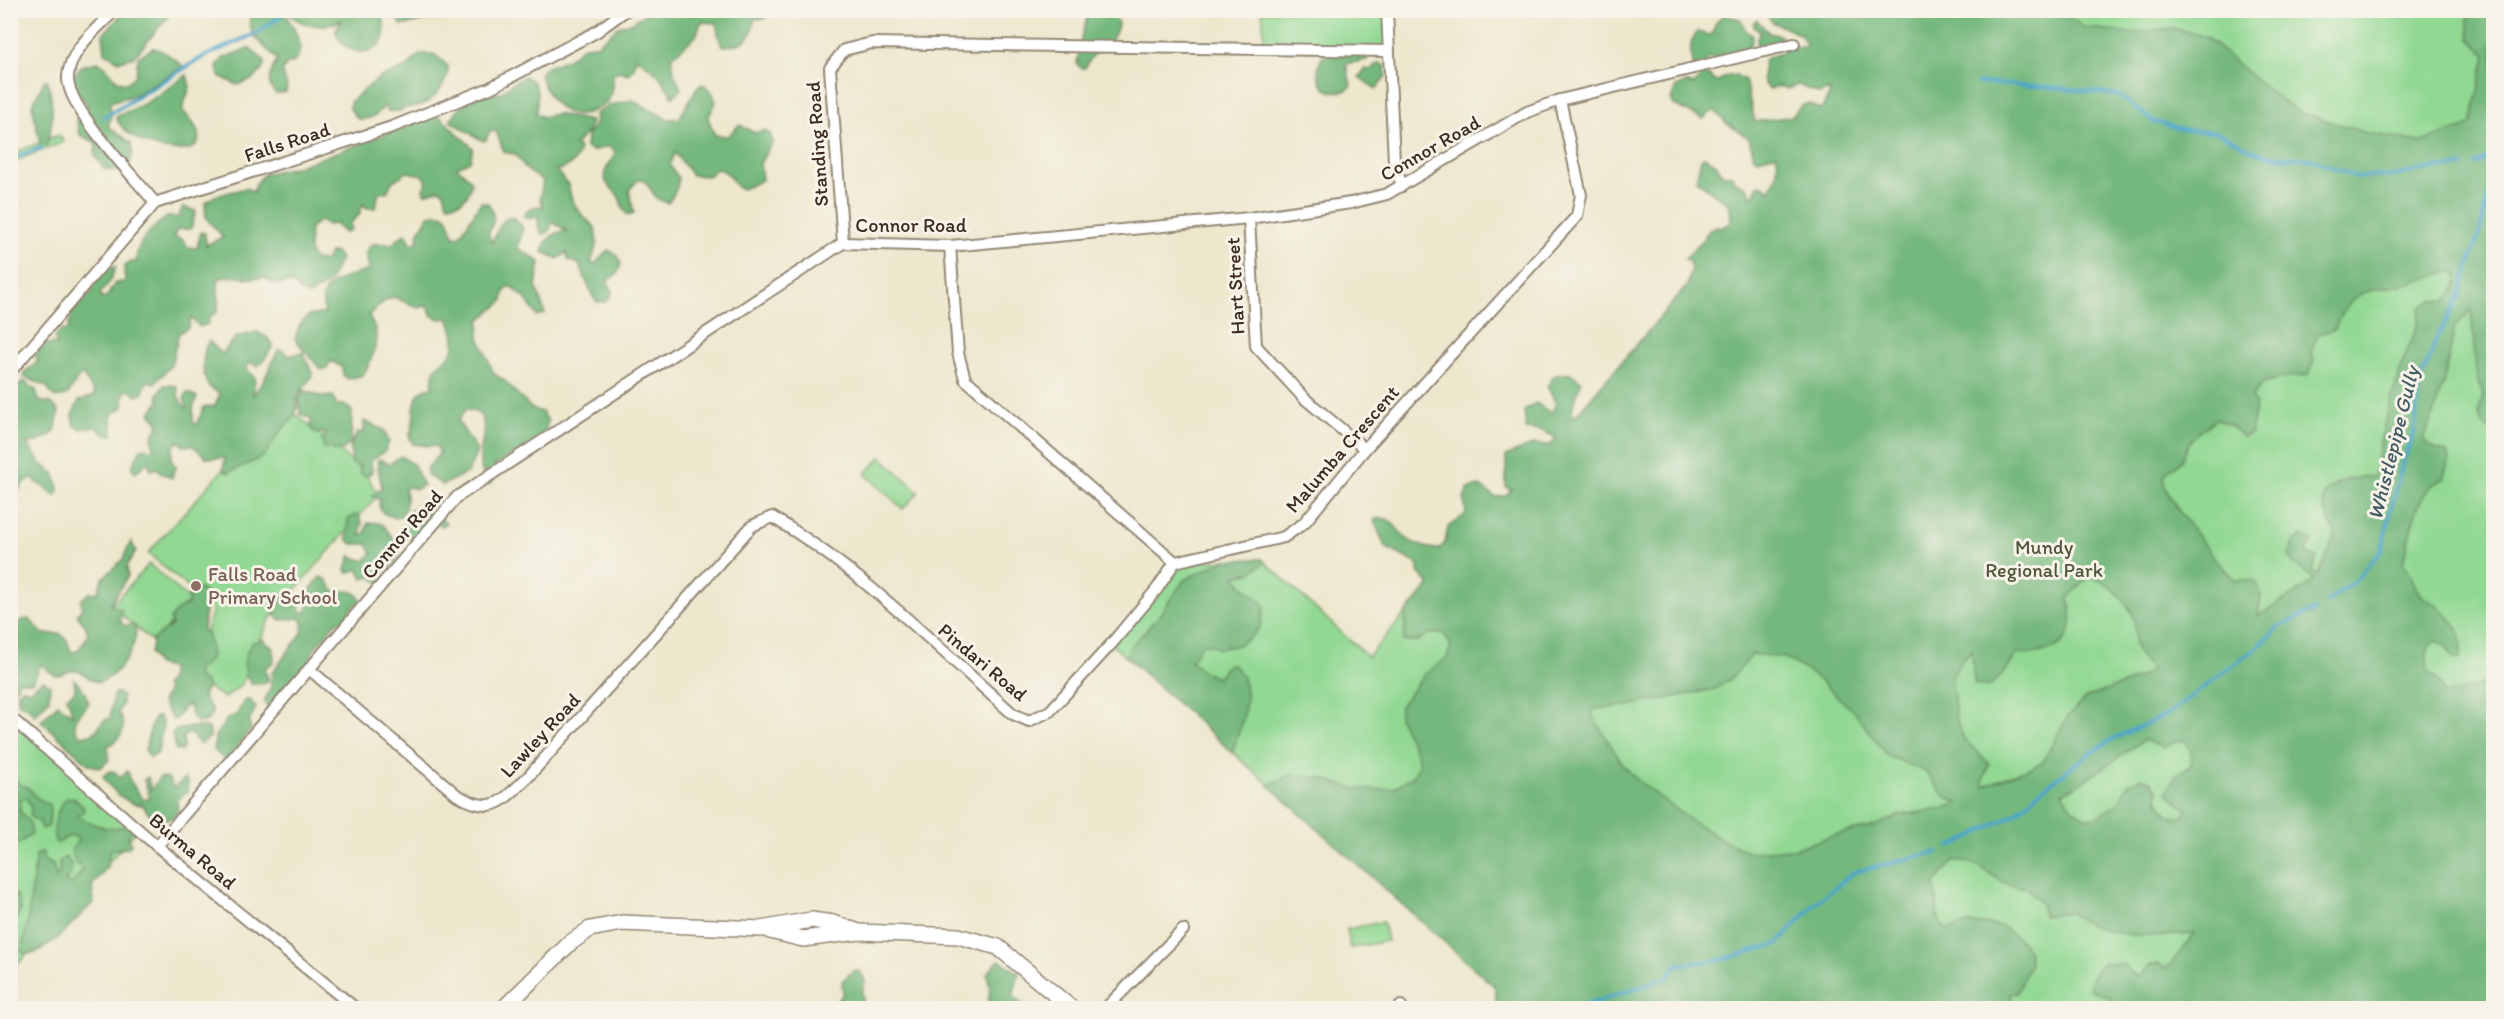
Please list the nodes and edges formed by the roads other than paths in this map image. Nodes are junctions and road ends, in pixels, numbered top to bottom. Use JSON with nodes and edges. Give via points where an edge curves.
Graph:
{"nodes":[{"id":1,"x":116,"y":10,"type":"edge"},
{"id":2,"x":626,"y":10,"type":"edge"},
{"id":3,"x":1387,"y":10,"type":"edge"},
{"id":4,"x":1794,"y":45,"type":"dead end"},
{"id":5,"x":1387,"y":51,"type":"junction"},
{"id":6,"x":1560,"y":100,"type":"junction"},
{"id":7,"x":1402,"y":186,"type":"junction"},
{"id":8,"x":155,"y":203,"type":"junction"},
{"id":9,"x":1249,"y":218,"type":"junction"},
{"id":10,"x":843,"y":243,"type":"junction"},
{"id":11,"x":950,"y":246,"type":"junction"},
{"id":12,"x":10,"y":372,"type":"edge"},
{"id":13,"x":1365,"y":448,"type":"junction"},
{"id":14,"x":772,"y":517,"type":"joint"},
{"id":15,"x":1175,"y":562,"type":"junction"},
{"id":16,"x":309,"y":669,"type":"junction"},
{"id":17,"x":10,"y":717,"type":"edge"},
{"id":18,"x":157,"y":846,"type":"junction"},
{"id":19,"x":1183,"y":930,"type":"dead end"},
{"id":20,"x":355,"y":1008,"type":"edge"},
{"id":21,"x":504,"y":1008,"type":"edge"},
{"id":22,"x":1071,"y":1008,"type":"edge"},
{"id":23,"x":1106,"y":1008,"type":"edge"}],
"edges":[{"from":1,"to":8,"type":"street","via":[[84,43],[72,62],[68,78],[84,118]]},
{"from":2,"to":8,"type":"street","name":"Falls Road","via":[[596,32],[490,88],[392,128]]},
{"from":3,"to":5,"type":"street"},
{"from":4,"to":6,"type":"street","name":"Connor Road"},
{"from":5,"to":7,"type":"street","via":[[1394,162]]},
{"from":5,"to":10,"type":"street","name":"Standing Road","via":[[872,43],[844,50],[830,68]]},
{"from":6,"to":7,"type":"street","name":"Connor Road","via":[[1527,112]]},
{"from":6,"to":13,"type":"street","name":"Malumba Crescent","via":[[1581,195],[1577,216]]},
{"from":7,"to":9,"type":"street","name":"Connor Road","via":[[1351,203]]},
{"from":8,"to":12,"type":"street"},
{"from":9,"to":11,"type":"street","name":"Connor Road"},
{"from":9,"to":13,"type":"street","name":"Hart Street","via":[[1256,346],[1304,398]]},
{"from":10,"to":11,"type":"street","name":"Connor Road"},
{"from":10,"to":16,"type":"street","name":"Connor Road","via":[[458,497]]},
{"from":11,"to":15,"type":"street","via":[[958,353],[965,379]]},
{"from":13,"to":15,"type":"street","name":"Malumba Crescent","via":[[1304,523],[1284,537]]},
{"from":14,"to":15,"type":"street","name":"Pindari Road","via":[[882,598],[1013,714],[1029,721],[1050,711],[1113,642]]},
{"from":14,"to":16,"type":"street","name":"Lawley Road","via":[[752,526],[528,777],[499,804],[477,806],[457,795]]},
{"from":16,"to":18,"type":"street","name":"Connor Road"},
{"from":17,"to":18,"type":"street","name":"Burma Road"},
{"from":18,"to":20,"type":"street","name":"Burma Road"},
{"from":19,"to":23,"type":"street"},
{"from":21,"to":22,"type":"street","via":[[570,943],[590,929],[622,923],[761,928],[803,939],[859,932],[958,936],[998,947]]}]}
